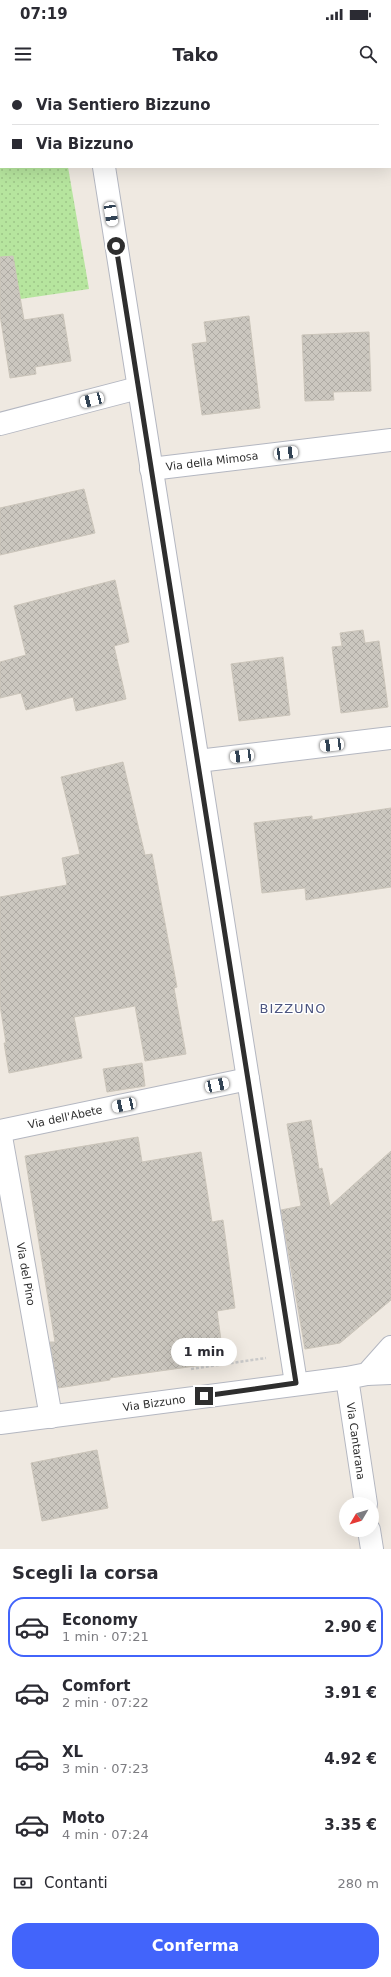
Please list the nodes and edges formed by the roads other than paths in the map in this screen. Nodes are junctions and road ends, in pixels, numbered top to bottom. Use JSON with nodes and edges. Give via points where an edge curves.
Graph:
{"nodes":[{"id":1,"x":104,"y":168,"type":"edge"},
{"id":2,"x":138,"y":388,"type":"junction"},
{"id":3,"x":0,"y":424,"type":"edge"},
{"id":4,"x":391,"y":440,"type":"edge"},
{"id":5,"x":151,"y":469,"type":"junction"},
{"id":6,"x":391,"y":738,"type":"edge"},
{"id":7,"x":198,"y":761,"type":"junction"},
{"id":8,"x":248,"y":1079,"type":"junction"},
{"id":9,"x":0,"y":1131,"type":"edge"},
{"id":10,"x":391,"y":1347,"type":"edge"},
{"id":11,"x":391,"y":1373,"type":"edge"},
{"id":12,"x":357,"y":1376,"type":"junction"},
{"id":13,"x":296,"y":1383,"type":"junction"},
{"id":14,"x":51,"y":1417,"type":"junction"},
{"id":15,"x":0,"y":1423,"type":"edge"},
{"id":16,"x":366,"y":1497,"type":"edge"},
{"id":17,"x":370,"y":1537,"type":"edge"},
{"id":18,"x":372,"y":1549,"type":"edge"}],
"edges":[{"from":1,"to":2,"type":"street"},
{"from":2,"to":3,"type":"street"},
{"from":2,"to":5,"type":"street"},
{"from":4,"to":5,"type":"street","name":"Via della Mimosa"},
{"from":5,"to":7,"type":"street"},
{"from":6,"to":7,"type":"street"},
{"from":7,"to":8,"type":"street"},
{"from":8,"to":9,"type":"street","name":"Via dell'Abete"},
{"from":8,"to":13,"type":"street"},
{"from":9,"to":14,"type":"street","name":"Via del Pino"},
{"from":10,"to":12,"type":"street"},
{"from":11,"to":12,"type":"street","name":"Via Bizzuno"},
{"from":12,"to":13,"type":"street","name":"Via Bizzuno"},
{"from":12,"to":16,"type":"street","name":"Via Cantarana"},
{"from":13,"to":14,"type":"street","name":"Via Bizzuno"},
{"from":14,"to":15,"type":"street","name":"Via Bizzuno"},
{"from":17,"to":18,"type":"street"}]}
